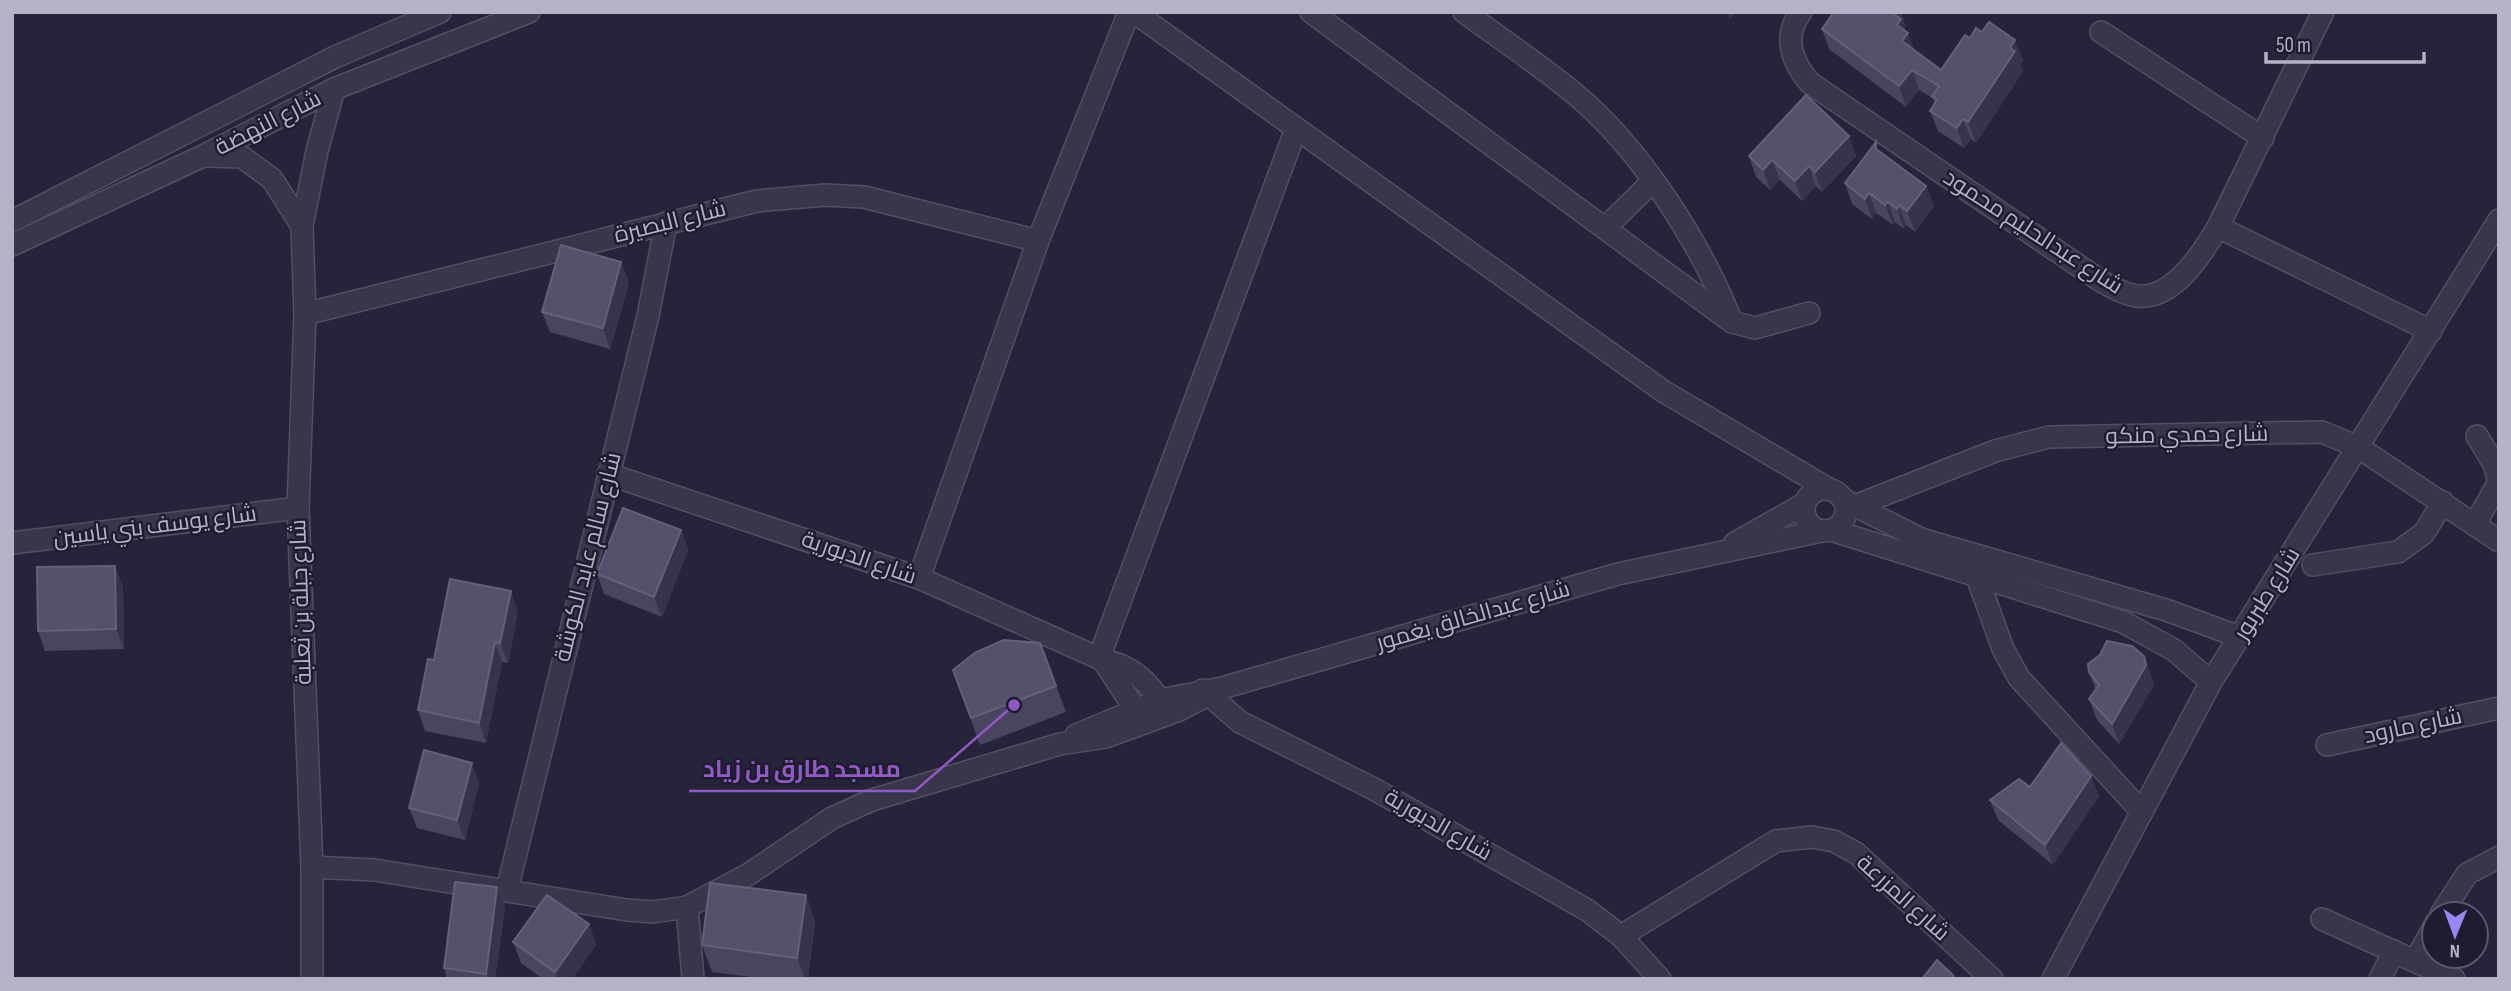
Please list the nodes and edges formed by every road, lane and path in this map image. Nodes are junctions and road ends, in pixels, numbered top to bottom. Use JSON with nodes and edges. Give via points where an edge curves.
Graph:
{"nodes":[{"id":1,"x":440,"y":12,"type":"edge"},
{"id":2,"x":528,"y":12,"type":"edge"},
{"id":3,"x":1132,"y":12,"type":"edge"},
{"id":4,"x":1311,"y":12,"type":"edge"},
{"id":5,"x":1464,"y":12,"type":"edge"},
{"id":6,"x":1801,"y":12,"type":"edge"},
{"id":7,"x":2323,"y":12,"type":"edge"},
{"id":8,"x":484,"y":20,"type":"edge"},
{"id":9,"x":2101,"y":32,"type":"dead end"},
{"id":10,"x":334,"y":89,"type":"junction"},
{"id":11,"x":1296,"y":130,"type":"junction"},
{"id":12,"x":2263,"y":138,"type":"junction"},
{"id":13,"x":203,"y":156,"type":"junction"},
{"id":14,"x":1652,"y":182,"type":"junction"},
{"id":15,"x":2499,"y":220,"type":"edge"},
{"id":16,"x":12,"y":222,"type":"edge"},
{"id":17,"x":666,"y":223,"type":"junction"},
{"id":18,"x":302,"y":226,"type":"junction"},
{"id":19,"x":2218,"y":227,"type":"junction"},
{"id":20,"x":1605,"y":228,"type":"junction"},
{"id":21,"x":1038,"y":241,"type":"junction"},
{"id":22,"x":12,"y":245,"type":"edge"},
{"id":23,"x":1809,"y":313,"type":"dead end"},
{"id":24,"x":305,"y":314,"type":"junction"},
{"id":25,"x":1732,"y":322,"type":"junction"},
{"id":26,"x":2431,"y":331,"type":"junction"},
{"id":27,"x":2477,"y":436,"type":"dead end"},
{"id":28,"x":2358,"y":447,"type":"junction"},
{"id":29,"x":1762,"y":452,"type":"junction"},
{"id":30,"x":608,"y":474,"type":"junction"},
{"id":31,"x":1842,"y":498,"type":"junction"},
{"id":32,"x":1805,"y":502,"type":"junction"},
{"id":33,"x":2443,"y":502,"type":"junction"},
{"id":34,"x":299,"y":508,"type":"junction"},
{"id":35,"x":2475,"y":524,"type":"junction"},
{"id":36,"x":1826,"y":531,"type":"junction"},
{"id":37,"x":2499,"y":541,"type":"edge"},
{"id":38,"x":12,"y":543,"type":"edge"},
{"id":39,"x":1724,"y":550,"type":"junction"},
{"id":40,"x":2313,"y":565,"type":"dead end"},
{"id":41,"x":1976,"y":574,"type":"junction"},
{"id":42,"x":919,"y":578,"type":"junction"},
{"id":43,"x":2240,"y":637,"type":"junction"},
{"id":44,"x":1101,"y":659,"type":"junction"},
{"id":45,"x":2211,"y":682,"type":"junction"},
{"id":46,"x":1211,"y":692,"type":"junction"},
{"id":47,"x":1164,"y":707,"type":"junction"},
{"id":48,"x":2499,"y":708,"type":"edge"},
{"id":49,"x":1140,"y":716,"type":"junction"},
{"id":50,"x":2327,"y":745,"type":"dead end"},
{"id":51,"x":2142,"y":812,"type":"junction"},
{"id":52,"x":2499,"y":857,"type":"edge"},
{"id":53,"x":312,"y":867,"type":"junction"},
{"id":54,"x":507,"y":890,"type":"junction"},
{"id":55,"x":2450,"y":900,"type":"edge"},
{"id":56,"x":687,"y":907,"type":"junction"},
{"id":57,"x":2322,"y":919,"type":"dead end"},
{"id":58,"x":1621,"y":936,"type":"junction"},
{"id":59,"x":2393,"y":951,"type":"junction"},
{"id":60,"x":2420,"y":952,"type":"edge"},
{"id":61,"x":2415,"y":961,"type":"junction"},
{"id":62,"x":312,"y":979,"type":"edge"},
{"id":63,"x":693,"y":979,"type":"edge"},
{"id":64,"x":1660,"y":979,"type":"edge"},
{"id":65,"x":1992,"y":979,"type":"edge"},
{"id":66,"x":2053,"y":979,"type":"edge"},
{"id":67,"x":2380,"y":979,"type":"edge"},
{"id":68,"x":2454,"y":979,"type":"edge"}],
"edges":[{"from":1,"to":16,"type":"street","name":"شارع النهضة","via":[[323,62]]},
{"from":2,"to":8,"type":"street","name":"شارع النهضة"},
{"from":3,"to":11,"type":"street"},
{"from":3,"to":21,"type":"street"},
{"from":4,"to":20,"type":"street"},
{"from":5,"to":14,"type":"street","via":[[1576,95],[1621,141]]},
{"from":6,"to":19,"type":"street","name":"شارع عبدالحليم محمود","via":[[1790,34],[1791,50],[1810,83],[2122,292],[2138,296],[2163,289],[2197,261]]},
{"from":7,"to":12,"type":"street","name":"شارع عبدالحليم محمود"},
{"from":8,"to":10,"type":"street","name":"شارع النهضة"},
{"from":9,"to":12,"type":"street"},
{"from":10,"to":13,"type":"street","name":"شارع النهضة"},
{"from":10,"to":18,"type":"street","name":"شارع جبلة بن ثعلبة"},
{"from":11,"to":29,"type":"street","via":[[1663,391]]},
{"from":11,"to":44,"type":"street"},
{"from":12,"to":19,"type":"street","name":"شارع عبدالحليم محمود"},
{"from":13,"to":18,"type":"street","via":[[242,157],[272,179]]},
{"from":13,"to":22,"type":"street","name":"شارع النهضة"},
{"from":14,"to":20,"type":"street"},
{"from":14,"to":25,"type":"street","via":[[1698,248]]},
{"from":15,"to":26,"type":"street","name":"شارع طبربور"},
{"from":17,"to":21,"type":"street","name":"شارع البصيرة","via":[[757,201],[825,195],[864,197],[920,209]]},
{"from":17,"to":24,"type":"street","name":"شارع البصيرة"},
{"from":17,"to":30,"type":"street","name":"شارع سالم عايد الكوشة"},
{"from":18,"to":24,"type":"street","name":"شارع جبلة بن ثعلبة"},
{"from":19,"to":26,"type":"street"},
{"from":20,"to":25,"type":"street"},
{"from":21,"to":42,"type":"street"},
{"from":23,"to":25,"type":"street","via":[[1755,328]]},
{"from":24,"to":34,"type":"street","name":"شارع جبلة بن ثعلبة"},
{"from":26,"to":28,"type":"street","name":"شارع طبربور"},
{"from":27,"to":35,"type":"street","via":[[2499,482]]},
{"from":28,"to":31,"type":"street","name":"شارع حمدي منكو","via":[[2322,432],[2049,437]]},
{"from":28,"to":33,"type":"street","name":"شارع حمدي منكو"},
{"from":28,"to":43,"type":"street","name":"شارع طبربور"},
{"from":29,"to":31,"type":"street"},
{"from":29,"to":32,"type":"street"},
{"from":30,"to":42,"type":"street","name":"شارع الدبورية"},
{"from":30,"to":54,"type":"street","name":"شارع سالم عايد الكوشة"},
{"from":31,"to":32,"type":"street","via":[[1812,492]]},
{"from":31,"to":36,"type":"street","via":[[1845,518]]},
{"from":31,"to":43,"type":"street","via":[[1922,539],[2166,610]]},
{"from":32,"to":36,"type":"street","via":[[1805,518]]},
{"from":32,"to":39,"type":"street","name":"شارع عبدالخالق يغمور"},
{"from":33,"to":35,"type":"street","name":"شارع حمدي منكو"},
{"from":33,"to":40,"type":"street","via":[[2424,533],[2398,552]]},
{"from":34,"to":38,"type":"street","name":"شارع يوسف بني ياسين"},
{"from":34,"to":53,"type":"street","name":"شارع جبلة بن ثعلبة"},
{"from":35,"to":37,"type":"street","name":"شارع حمدي منكو"},
{"from":36,"to":39,"type":"street","name":"شارع عبدالخالق يغمور"},
{"from":36,"to":41,"type":"street"},
{"from":39,"to":46,"type":"street","name":"شارع عبدالخالق يغمور","via":[[1618,574]]},
{"from":41,"to":45,"type":"street","via":[[2143,631]]},
{"from":41,"to":51,"type":"street","via":[[2003,649],[2019,678]]},
{"from":42,"to":44,"type":"street","name":"شارع الدبورية"},
{"from":43,"to":45,"type":"street","name":"شارع طبربور"},
{"from":44,"to":47,"type":"street","name":"شارع الدبورية","via":[[1140,675]]},
{"from":44,"to":49,"type":"street"},
{"from":45,"to":51,"type":"street","name":"شارع طبربور"},
{"from":46,"to":47,"type":"street","name":"شارع عبدالخالق يغمور"},
{"from":46,"to":58,"type":"street","name":"شارع الدبورية","via":[[1240,722],[1372,788],[1587,910]]},
{"from":47,"to":49,"type":"street","name":"شارع عبدالخالق يغمور"},
{"from":48,"to":50,"type":"street","name":"شارع مارود"},
{"from":49,"to":56,"type":"street","name":"شارع عبدالخالق يغمور","via":[[1105,737],[1060,744],[872,800],[832,817],[749,874]]},
{"from":51,"to":66,"type":"street","name":"شارع طبربور"},
{"from":52,"to":55,"type":"street","via":[[2467,874]]},
{"from":53,"to":54,"type":"street","name":"شارع عبدالخالق يغمور","via":[[374,870]]},
{"from":53,"to":62,"type":"street","name":"شارع جبلة بن ثعلبة"},
{"from":54,"to":56,"type":"street","name":"شارع عبدالخالق يغمور","via":[[627,910]]},
{"from":56,"to":63,"type":"street"},
{"from":57,"to":59,"type":"street"},
{"from":58,"to":64,"type":"street","name":"شارع الدبورية"},
{"from":58,"to":65,"type":"street","name":"شارع المزرعة","via":[[1776,841],[1812,837],[1834,841],[1856,853]]},
{"from":59,"to":61,"type":"street"},
{"from":59,"to":67,"type":"street"},
{"from":60,"to":61,"type":"street"},
{"from":61,"to":68,"type":"street"}]}
